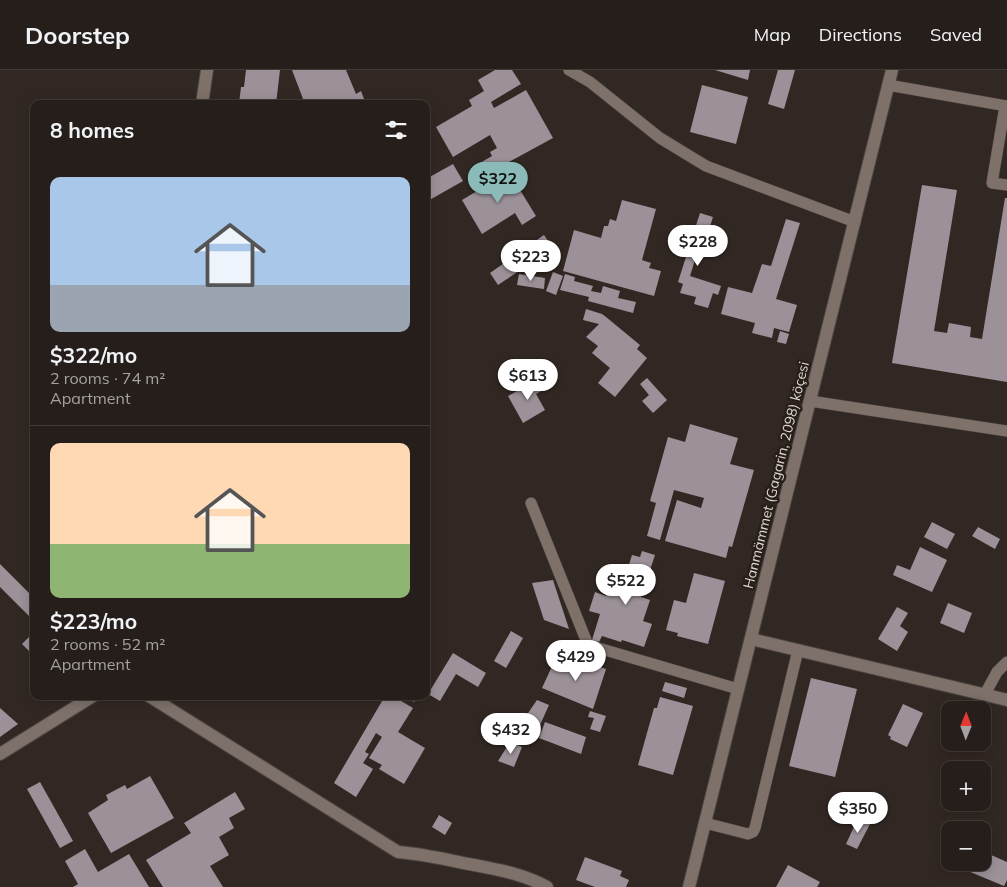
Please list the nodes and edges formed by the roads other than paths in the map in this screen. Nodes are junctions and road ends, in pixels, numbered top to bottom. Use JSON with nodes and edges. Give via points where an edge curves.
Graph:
{"nodes":[{"id":1,"x":207,"y":70,"type":"edge"},
{"id":2,"x":569,"y":70,"type":"edge"},
{"id":3,"x":892,"y":70,"type":"edge"},
{"id":4,"x":888,"y":85,"type":"junction"},
{"id":5,"x":203,"y":100,"type":"edge"},
{"id":6,"x":1006,"y":106,"type":"edge"},
{"id":7,"x":1007,"y":185,"type":"edge"},
{"id":8,"x":855,"y":222,"type":"junction"},
{"id":9,"x":810,"y":401,"type":"junction"},
{"id":10,"x":1007,"y":431,"type":"edge"},
{"id":11,"x":531,"y":503,"type":"dead end"},
{"id":12,"x":751,"y":639,"type":"junction"},
{"id":13,"x":798,"y":650,"type":"junction"},
{"id":14,"x":1007,"y":662,"type":"edge"},
{"id":15,"x":738,"y":689,"type":"junction"},
{"id":16,"x":984,"y":694,"type":"junction"},
{"id":17,"x":87,"y":700,"type":"edge"},
{"id":18,"x":155,"y":700,"type":"edge"},
{"id":19,"x":1007,"y":700,"type":"edge"},
{"id":20,"x":0,"y":754,"type":"edge"},
{"id":21,"x":704,"y":823,"type":"junction"},
{"id":22,"x":547,"y":887,"type":"edge"},
{"id":23,"x":688,"y":887,"type":"edge"}],
"edges":[{"from":1,"to":5,"type":"street"},
{"from":2,"to":8,"type":"lane","via":[[590,82],[660,138],[706,166]]},
{"from":3,"to":4,"type":"street","name":"Hanmämmet (Gagarin, 2098) köçesi"},
{"from":4,"to":6,"type":"lane"},
{"from":4,"to":8,"type":"street","name":"Hanmämmet (Gagarin, 2098) köçesi"},
{"from":6,"to":7,"type":"lane","via":[[992,183]]},
{"from":8,"to":9,"type":"street","name":"Hanmämmet (Gagarin, 2098) köçesi"},
{"from":9,"to":10,"type":"lane"},
{"from":9,"to":12,"type":"street","name":"Hanmämmet (Gagarin, 2098) köçesi"},
{"from":11,"to":15,"type":"lane","via":[[588,646]]},
{"from":12,"to":13,"type":"street"},
{"from":12,"to":15,"type":"street","name":"Hanmämmet (Gagarin, 2098) köçesi"},
{"from":13,"to":16,"type":"street"},
{"from":13,"to":21,"type":"lane","via":[[753,832],[748,834]]},
{"from":14,"to":16,"type":"lane"},
{"from":15,"to":21,"type":"street","name":"Hanmämmet (Gagarin, 2098) köçesi"},
{"from":16,"to":19,"type":"street"},
{"from":17,"to":20,"type":"street"},
{"from":18,"to":22,"type":"street","via":[[398,852],[504,871]]},
{"from":21,"to":23,"type":"street","name":"Hanmämmet (Gagarin, 2098) köçesi"}]}
